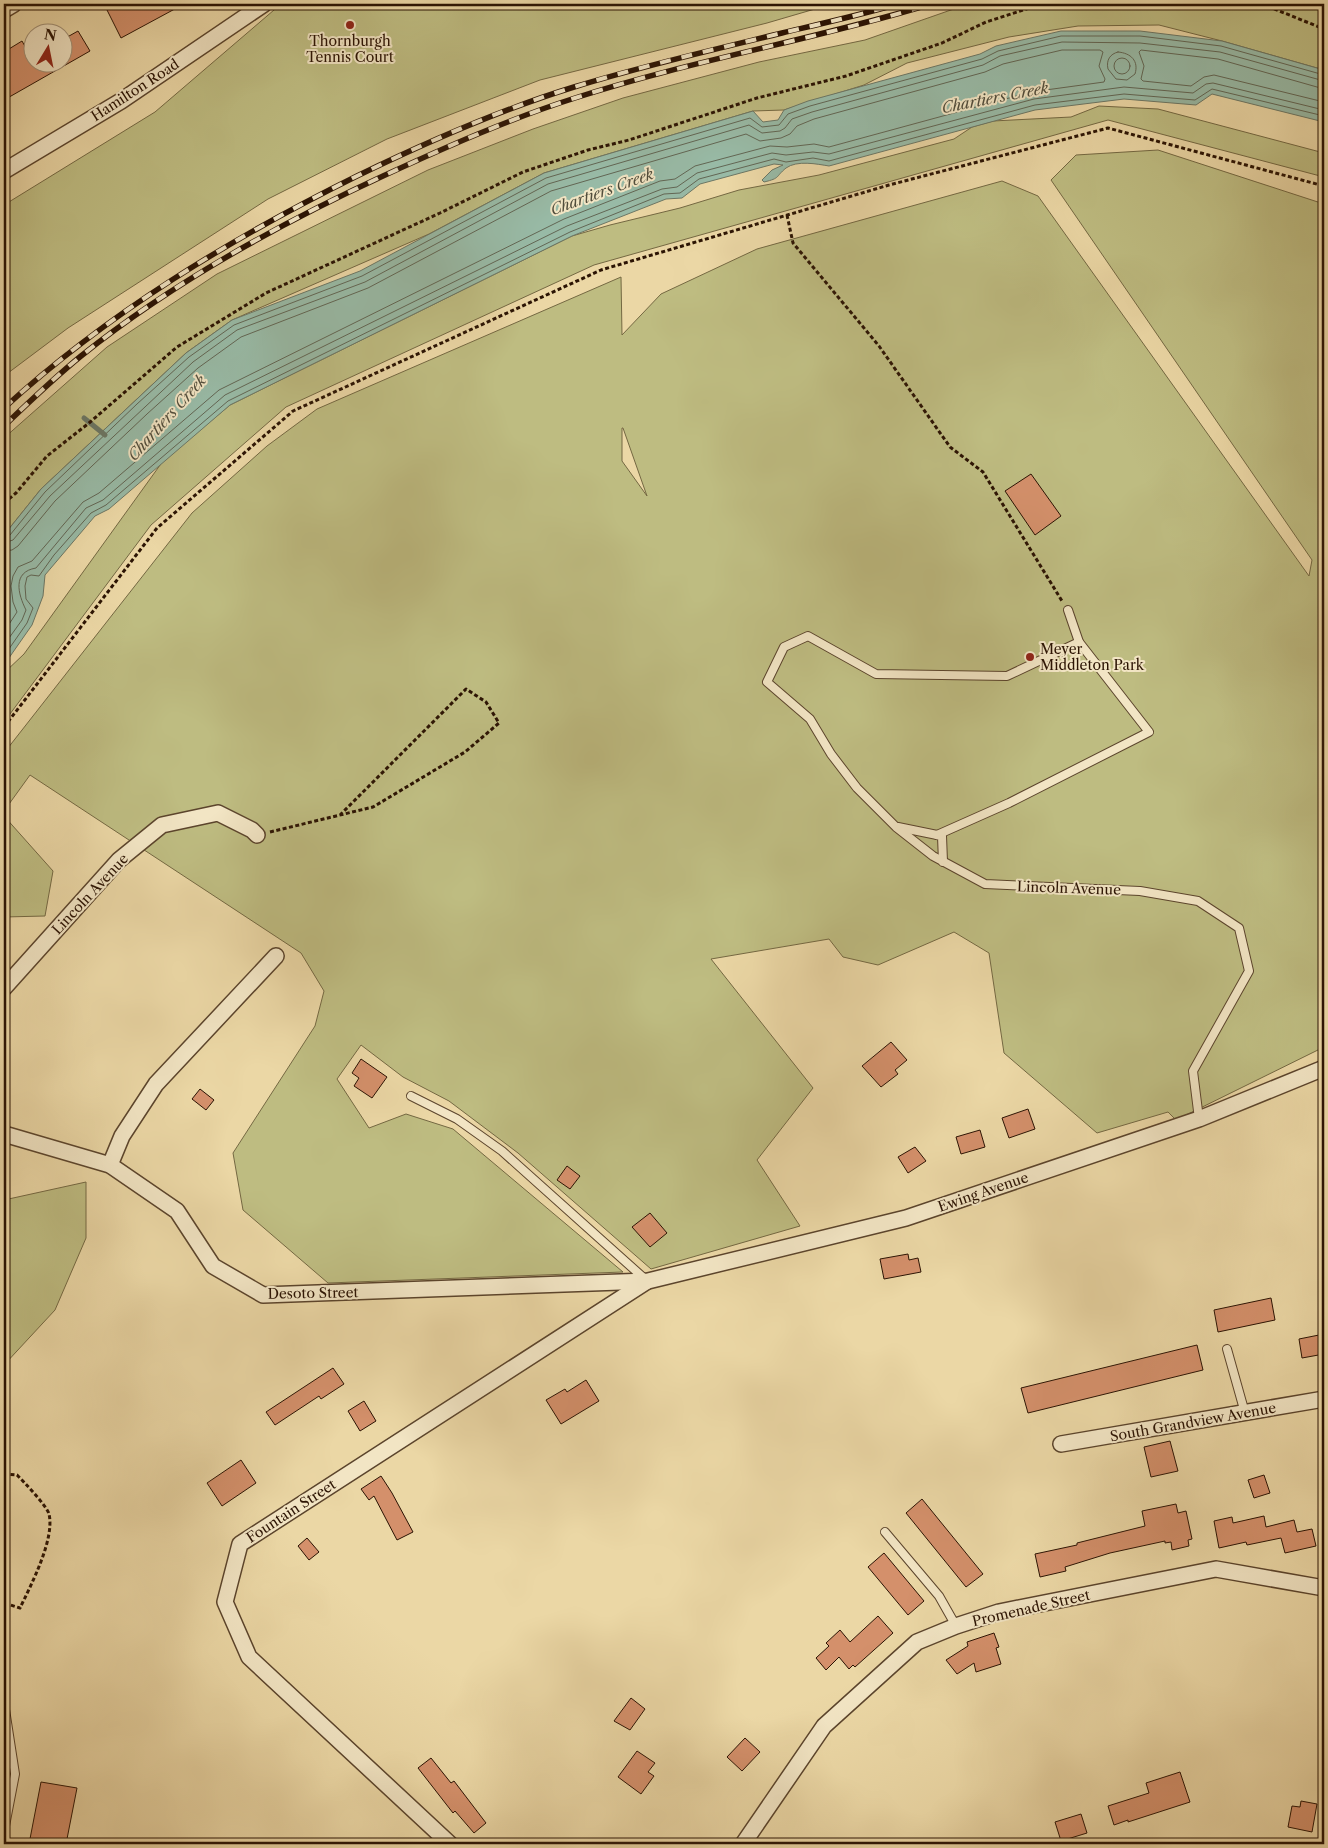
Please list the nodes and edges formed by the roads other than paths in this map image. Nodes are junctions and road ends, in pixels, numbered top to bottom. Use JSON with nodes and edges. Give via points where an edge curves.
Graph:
{"nodes":[{"id":1,"x":14,"y":4,"type":"edge"},
{"id":2,"x":264,"y":4,"type":"edge"},
{"id":3,"x":4,"y":10,"type":"edge"},
{"id":4,"x":4,"y":171,"type":"edge"},
{"id":5,"x":1068,"y":610,"type":"road end"},
{"id":6,"x":1079,"y":642,"type":"junction"},
{"id":7,"x":896,"y":827,"type":"junction"},
{"id":8,"x":257,"y":835,"type":"road end"},
{"id":9,"x":937,"y":835,"type":"junction"},
{"id":10,"x":943,"y":862,"type":"junction"},
{"id":11,"x":276,"y":956,"type":"dead end"},
{"id":12,"x":4,"y":988,"type":"edge"},
{"id":13,"x":1324,"y":1068,"type":"edge"},
{"id":14,"x":411,"y":1096,"type":"dead end"},
{"id":15,"x":1199,"y":1119,"type":"junction"},
{"id":16,"x":4,"y":1134,"type":"edge"},
{"id":17,"x":110,"y":1166,"type":"junction"},
{"id":18,"x":648,"y":1281,"type":"junction"},
{"id":19,"x":1227,"y":1349,"type":"dead end"},
{"id":20,"x":1324,"y":1399,"type":"edge"},
{"id":21,"x":1245,"y":1413,"type":"junction"},
{"id":22,"x":1061,"y":1444,"type":"dead end"},
{"id":23,"x":885,"y":1532,"type":"dead end"},
{"id":24,"x":1324,"y":1588,"type":"edge"},
{"id":25,"x":956,"y":1626,"type":"junction"},
{"id":26,"x":4,"y":1703,"type":"edge"},
{"id":27,"x":4,"y":1831,"type":"edge"},
{"id":28,"x":450,"y":1844,"type":"edge"},
{"id":29,"x":742,"y":1844,"type":"edge"}],
"edges":[{"from":1,"to":3,"type":"street"},
{"from":2,"to":4,"type":"street","name":"Hamilton Road","via":[[121,102]]},
{"from":5,"to":6,"type":"lane"},
{"from":6,"to":7,"type":"lane","name":"Lincoln Avenue","via":[[1006,676],[876,674],[808,636],[784,647],[767,682],[810,719],[857,788]]},
{"from":6,"to":9,"type":"lane","via":[[1149,732]]},
{"from":7,"to":9,"type":"lane"},
{"from":7,"to":10,"type":"lane","name":"Lincoln Avenue"},
{"from":8,"to":12,"type":"street","name":"Lincoln Avenue","via":[[218,813],[162,825],[119,860]]},
{"from":9,"to":10,"type":"lane","via":[[942,836]]},
{"from":10,"to":15,"type":"lane","name":"Lincoln Avenue","via":[[985,884],[1140,891],[1198,901],[1238,928],[1249,972],[1193,1071]]},
{"from":11,"to":17,"type":"street","via":[[156,1084],[122,1136]]},
{"from":13,"to":15,"type":"street","name":"Ewing Avenue"},
{"from":14,"to":18,"type":"lane","via":[[457,1119],[502,1151]]},
{"from":15,"to":18,"type":"street","name":"Ewing Avenue","via":[[906,1218]]},
{"from":16,"to":17,"type":"street","name":"Desoto Street"},
{"from":17,"to":18,"type":"street","name":"Desoto Street","via":[[176,1211],[213,1266],[263,1295]]},
{"from":18,"to":28,"type":"street","name":"Fountain Street","via":[[240,1544],[224,1602],[249,1658]]},
{"from":19,"to":21,"type":"lane"},
{"from":20,"to":21,"type":"street","name":"South Grandview Avenue"},
{"from":21,"to":22,"type":"street","name":"South Grandview Avenue"},
{"from":23,"to":25,"type":"lane","via":[[939,1596]]},
{"from":24,"to":25,"type":"street","name":"Promenade Street","via":[[1216,1569],[999,1612]]},
{"from":25,"to":29,"type":"street","name":"Promenade Street","via":[[917,1642],[824,1726]]},
{"from":26,"to":27,"type":"lane","via":[[15,1774]]}]}
